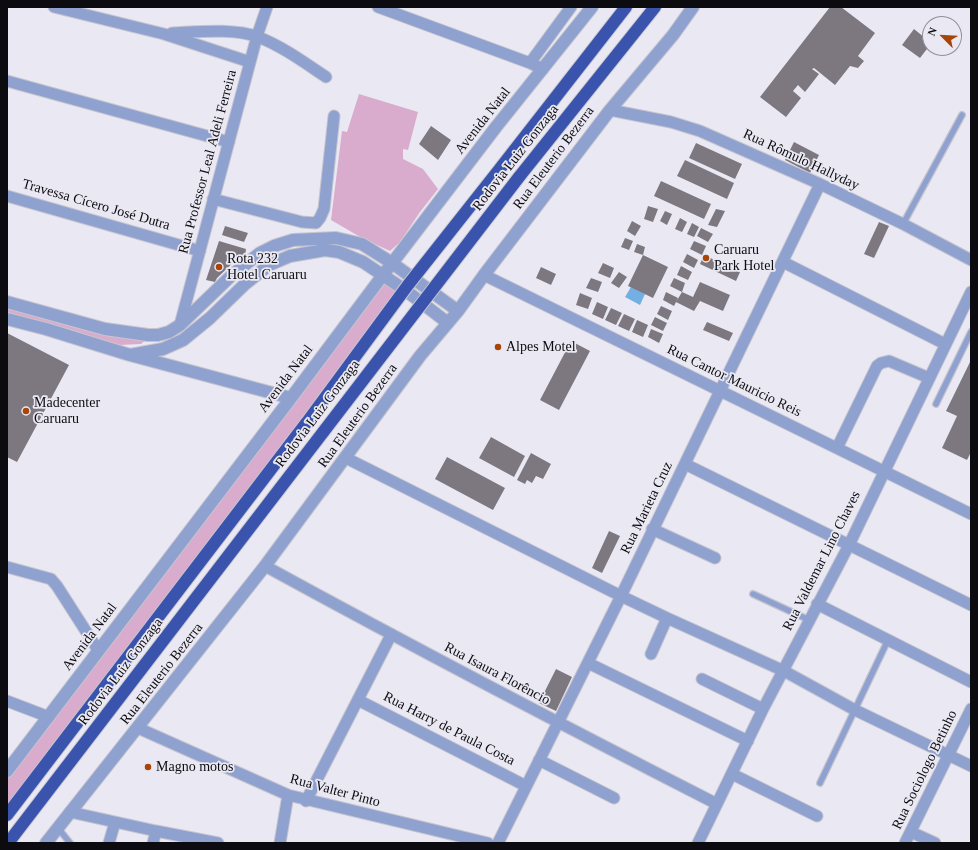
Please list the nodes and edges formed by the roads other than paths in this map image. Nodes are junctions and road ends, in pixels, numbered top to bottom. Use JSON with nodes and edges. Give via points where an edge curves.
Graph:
{"nodes":[{"id":1,"x":54,"y":7,"type":"edge"},
{"id":2,"x":267,"y":7,"type":"edge"},
{"id":3,"x":378,"y":7,"type":"edge"},
{"id":4,"x":571,"y":7,"type":"edge"},
{"id":5,"x":592,"y":7,"type":"edge"},
{"id":6,"x":626,"y":7,"type":"edge"},
{"id":7,"x":655,"y":7,"type":"edge"},
{"id":8,"x":693,"y":7,"type":"edge"},
{"id":9,"x":164,"y":34,"type":"junction"},
{"id":10,"x":257,"y":36,"type":"junction"},
{"id":11,"x":250,"y":62,"type":"junction"},
{"id":12,"x":530,"y":63,"type":"junction"},
{"id":13,"x":543,"y":69,"type":"junction"},
{"id":14,"x":326,"y":77,"type":"dead end"},
{"id":15,"x":7,"y":81,"type":"edge"},
{"id":16,"x":610,"y":110,"type":"junction"},
{"id":17,"x":962,"y":115,"type":"dead end"},
{"id":18,"x":334,"y":116,"type":"dead end"},
{"id":19,"x":229,"y":142,"type":"junction"},
{"id":20,"x":820,"y":184,"type":"junction"},
{"id":21,"x":7,"y":196,"type":"edge"},
{"id":22,"x":213,"y":199,"type":"junction"},
{"id":23,"x":904,"y":224,"type":"junction"},
{"id":24,"x":200,"y":251,"type":"junction"},
{"id":25,"x":971,"y":260,"type":"edge"},
{"id":26,"x":783,"y":262,"type":"junction"},
{"id":27,"x":392,"y":263,"type":"junction"},
{"id":28,"x":383,"y":274,"type":"junction"},
{"id":29,"x":484,"y":275,"type":"junction"},
{"id":30,"x":971,"y":292,"type":"edge"},
{"id":31,"x":7,"y":302,"type":"edge"},
{"id":32,"x":458,"y":311,"type":"junction"},
{"id":33,"x":7,"y":319,"type":"edge"},
{"id":34,"x":448,"y":323,"type":"junction"},
{"id":35,"x":180,"y":326,"type":"junction"},
{"id":36,"x":971,"y":332,"type":"edge"},
{"id":37,"x":945,"y":344,"type":"junction"},
{"id":38,"x":130,"y":355,"type":"junction"},
{"id":39,"x":929,"y":378,"type":"junction"},
{"id":40,"x":721,"y":390,"type":"junction"},
{"id":41,"x":291,"y":398,"type":"junction"},
{"id":42,"x":936,"y":404,"type":"dead end"},
{"id":43,"x":837,"y":448,"type":"junction"},
{"id":44,"x":346,"y":458,"type":"junction"},
{"id":45,"x":685,"y":464,"type":"junction"},
{"id":46,"x":884,"y":471,"type":"junction"},
{"id":47,"x":971,"y":514,"type":"edge"},
{"id":48,"x":652,"y":529,"type":"junction"},
{"id":49,"x":849,"y":545,"type":"junction"},
{"id":50,"x":715,"y":558,"type":"dead end"},
{"id":51,"x":265,"y":566,"type":"junction"},
{"id":52,"x":7,"y":567,"type":"edge"},
{"id":53,"x":753,"y":594,"type":"dead end"},
{"id":54,"x":621,"y":596,"type":"junction"},
{"id":55,"x":817,"y":604,"type":"junction"},
{"id":56,"x":971,"y":605,"type":"edge"},
{"id":57,"x":667,"y":618,"type":"junction"},
{"id":58,"x":809,"y":620,"type":"junction"},
{"id":59,"x":391,"y":635,"type":"junction"},
{"id":60,"x":888,"y":640,"type":"junction"},
{"id":61,"x":98,"y":650,"type":"junction"},
{"id":62,"x":651,"y":654,"type":"dead end"},
{"id":63,"x":588,"y":663,"type":"junction"},
{"id":64,"x":784,"y":671,"type":"junction"},
{"id":65,"x":702,"y":679,"type":"dead end"},
{"id":66,"x":971,"y":682,"type":"edge"},
{"id":67,"x":358,"y":700,"type":"junction"},
{"id":68,"x":7,"y":701,"type":"edge"},
{"id":69,"x":763,"y":709,"type":"junction"},
{"id":70,"x":971,"y":709,"type":"edge"},
{"id":71,"x":855,"y":710,"type":"junction"},
{"id":72,"x":49,"y":717,"type":"junction"},
{"id":73,"x":557,"y":723,"type":"junction"},
{"id":74,"x":138,"y":728,"type":"junction"},
{"id":75,"x":748,"y":741,"type":"junction"},
{"id":76,"x":948,"y":755,"type":"junction"},
{"id":77,"x":539,"y":760,"type":"junction"},
{"id":78,"x":971,"y":766,"type":"edge"},
{"id":79,"x":7,"y":771,"type":"edge"},
{"id":80,"x":732,"y":774,"type":"junction"},
{"id":81,"x":820,"y":782,"type":"dead end"},
{"id":82,"x":526,"y":786,"type":"junction"},
{"id":83,"x":288,"y":796,"type":"junction"},
{"id":84,"x":614,"y":798,"type":"dead end"},
{"id":85,"x":306,"y":801,"type":"junction"},
{"id":86,"x":717,"y":804,"type":"junction"},
{"id":87,"x":70,"y":812,"type":"junction"},
{"id":88,"x":7,"y":815,"type":"edge"},
{"id":89,"x":817,"y":816,"type":"dead end"},
{"id":90,"x":115,"y":822,"type":"junction"},
{"id":91,"x":58,"y":828,"type":"junction"},
{"id":92,"x":156,"y":831,"type":"junction"},
{"id":93,"x":911,"y":832,"type":"junction"},
{"id":94,"x":8,"y":843,"type":"edge"},
{"id":95,"x":46,"y":843,"type":"edge"},
{"id":96,"x":70,"y":843,"type":"edge"},
{"id":97,"x":109,"y":843,"type":"edge"},
{"id":98,"x":153,"y":843,"type":"edge"},
{"id":99,"x":218,"y":843,"type":"edge"},
{"id":100,"x":280,"y":843,"type":"edge"},
{"id":101,"x":488,"y":843,"type":"edge"},
{"id":102,"x":498,"y":843,"type":"edge"},
{"id":103,"x":698,"y":843,"type":"edge"},
{"id":104,"x":905,"y":843,"type":"edge"},
{"id":105,"x":935,"y":843,"type":"edge"}],
"edges":[{"from":1,"to":9,"type":"street"},
{"from":2,"to":10,"type":"street","name":"Rua Professor Leal Adeli Ferreira"},
{"from":3,"to":12,"type":"street"},
{"from":4,"to":12,"type":"street"},
{"from":5,"to":13,"type":"street","name":"Avenida Natal"},
{"from":6,"to":88,"type":"highway","name":"Rodovia Luiz Gonzaga","bridge":true,"via":[[408,285],[307,422]]},
{"from":7,"to":94,"type":"highway","name":"Rodovia Luiz Gonzaga","bridge":true,"via":[[519,177]]},
{"from":8,"to":16,"type":"street","name":"Rua Eleuterio Bezerra"},
{"from":9,"to":10,"type":"street","via":[[218,31]]},
{"from":9,"to":11,"type":"street"},
{"from":10,"to":11,"type":"street","name":"Rua Professor Leal Adeli Ferreira"},
{"from":10,"to":14,"type":"street","via":[[294,55]]},
{"from":11,"to":19,"type":"street","name":"Rua Professor Leal Adeli Ferreira"},
{"from":12,"to":13,"type":"street"},
{"from":13,"to":27,"type":"street","name":"Avenida Natal"},
{"from":15,"to":19,"type":"street"},
{"from":16,"to":20,"type":"street","name":"Rua Rômulo Hallyday","via":[[700,130]]},
{"from":16,"to":29,"type":"street","name":"Rua Eleuterio Bezerra"},
{"from":17,"to":23,"type":"lane"},
{"from":18,"to":22,"type":"street","via":[[324,209],[316,223],[302,222]]},
{"from":19,"to":22,"type":"street","name":"Rua Professor Leal Adeli Ferreira"},
{"from":20,"to":23,"type":"street","name":"Rua Rômulo Hallyday"},
{"from":20,"to":26,"type":"street","name":"Rua Marieta Cruz"},
{"from":21,"to":24,"type":"street","name":"Travessa Cícero José Dutra"},
{"from":22,"to":24,"type":"street","name":"Rua Professor Leal Adeli Ferreira"},
{"from":23,"to":25,"type":"street","name":"Rua Rômulo Hallyday"},
{"from":24,"to":35,"type":"street","name":"Rua Professor Leal Adeli Ferreira"},
{"from":26,"to":37,"type":"street"},
{"from":26,"to":40,"type":"street","name":"Rua Marieta Cruz"},
{"from":27,"to":28,"type":"street","name":"Avenida Natal"},
{"from":27,"to":32,"type":"street"},
{"from":27,"to":35,"type":"street","via":[[362,244],[336,238],[293,240],[274,246],[254,258],[232,275]]},
{"from":28,"to":34,"type":"street"},
{"from":28,"to":38,"type":"street","via":[[339,252],[325,250],[290,256],[269,265],[183,340],[163,349]]},
{"from":28,"to":41,"type":"street","name":"Avenida Natal"},
{"from":29,"to":32,"type":"street","name":"Rua Eleuterio Bezerra"},
{"from":29,"to":40,"type":"street","name":"Rua Cantor Mauricio Reis"},
{"from":30,"to":37,"type":"street","name":"Rua Valdemar Lino Chaves","via":[[966,310]]},
{"from":31,"to":35,"type":"street","via":[[105,329],[148,335],[169,332]]},
{"from":32,"to":34,"type":"street","name":"Rua Eleuterio Bezerra"},
{"from":33,"to":38,"type":"street"},
{"from":34,"to":44,"type":"street","name":"Rua Eleuterio Bezerra","via":[[420,356]]},
{"from":36,"to":42,"type":"lane"},
{"from":37,"to":39,"type":"street","name":"Rua Valdemar Lino Chaves"},
{"from":38,"to":41,"type":"street"},
{"from":39,"to":43,"type":"street","via":[[889,361],[877,366]]},
{"from":39,"to":46,"type":"street","name":"Rua Valdemar Lino Chaves"},
{"from":40,"to":43,"type":"street","name":"Rua Cantor Mauricio Reis"},
{"from":40,"to":45,"type":"street","name":"Rua Marieta Cruz"},
{"from":41,"to":61,"type":"street","name":"Avenida Natal"},
{"from":43,"to":46,"type":"street","name":"Rua Cantor Mauricio Reis"},
{"from":44,"to":51,"type":"street","name":"Rua Eleuterio Bezerra"},
{"from":44,"to":54,"type":"street"},
{"from":45,"to":48,"type":"street","name":"Rua Marieta Cruz"},
{"from":45,"to":49,"type":"street"},
{"from":46,"to":47,"type":"street","name":"Rua Cantor Mauricio Reis"},
{"from":46,"to":49,"type":"street","name":"Rua Valdemar Lino Chaves"},
{"from":48,"to":50,"type":"street"},
{"from":48,"to":54,"type":"street","name":"Rua Marieta Cruz"},
{"from":49,"to":55,"type":"street","name":"Rua Valdemar Lino Chaves"},
{"from":49,"to":56,"type":"street"},
{"from":51,"to":59,"type":"street","name":"Rua Isaura Florêncio"},
{"from":51,"to":74,"type":"street","name":"Rua Eleuterio Bezerra"},
{"from":52,"to":61,"type":"street","via":[[51,579]]},
{"from":53,"to":58,"type":"lane"},
{"from":54,"to":57,"type":"street"},
{"from":54,"to":63,"type":"street","name":"Rua Marieta Cruz"},
{"from":55,"to":58,"type":"street","name":"Rua Valdemar Lino Chaves"},
{"from":55,"to":60,"type":"street"},
{"from":57,"to":62,"type":"street"},
{"from":57,"to":64,"type":"street"},
{"from":58,"to":64,"type":"street","name":"Rua Valdemar Lino Chaves"},
{"from":59,"to":67,"type":"street"},
{"from":59,"to":73,"type":"street","name":"Rua Isaura Florêncio"},
{"from":60,"to":66,"type":"street"},
{"from":60,"to":71,"type":"lane"},
{"from":61,"to":72,"type":"street","name":"Avenida Natal"},
{"from":63,"to":73,"type":"street","name":"Rua Marieta Cruz"},
{"from":63,"to":75,"type":"street"},
{"from":64,"to":69,"type":"street","name":"Rua Valdemar Lino Chaves"},
{"from":64,"to":71,"type":"street"},
{"from":65,"to":69,"type":"street"},
{"from":67,"to":82,"type":"street","name":"Rua Harry de Paula Costa"},
{"from":67,"to":85,"type":"street"},
{"from":68,"to":72,"type":"street"},
{"from":69,"to":75,"type":"street","name":"Rua Valdemar Lino Chaves"},
{"from":70,"to":76,"type":"street","name":"Rua Sociologo Betinho"},
{"from":71,"to":76,"type":"street"},
{"from":71,"to":81,"type":"lane"},
{"from":72,"to":79,"type":"street","name":"Avenida Natal"},
{"from":73,"to":77,"type":"street","name":"Rua Marieta Cruz"},
{"from":73,"to":86,"type":"street","name":"Rua Isaura Florêncio"},
{"from":74,"to":83,"type":"street","name":"Rua Valter Pinto"},
{"from":74,"to":87,"type":"street","name":"Rua Eleuterio Bezerra"},
{"from":75,"to":80,"type":"street","name":"Rua Valdemar Lino Chaves"},
{"from":76,"to":78,"type":"street"},
{"from":76,"to":93,"type":"street","name":"Rua Sociologo Betinho"},
{"from":77,"to":82,"type":"street","name":"Rua Marieta Cruz"},
{"from":77,"to":84,"type":"street"},
{"from":80,"to":86,"type":"street","name":"Rua Valdemar Lino Chaves"},
{"from":80,"to":89,"type":"street"},
{"from":82,"to":102,"type":"street","name":"Rua Marieta Cruz"},
{"from":83,"to":85,"type":"street","name":"Rua Valter Pinto"},
{"from":83,"to":100,"type":"street"},
{"from":85,"to":101,"type":"street","name":"Rua Valter Pinto"},
{"from":86,"to":103,"type":"street","name":"Rua Valdemar Lino Chaves"},
{"from":87,"to":90,"type":"street"},
{"from":87,"to":91,"type":"street","name":"Rua Eleuterio Bezerra"},
{"from":90,"to":92,"type":"street"},
{"from":90,"to":97,"type":"street"},
{"from":91,"to":95,"type":"street","name":"Rua Eleuterio Bezerra"},
{"from":91,"to":96,"type":"lane"},
{"from":92,"to":98,"type":"street"},
{"from":92,"to":99,"type":"street"},
{"from":93,"to":104,"type":"street","name":"Rua Sociologo Betinho"},
{"from":93,"to":105,"type":"street"}]}
